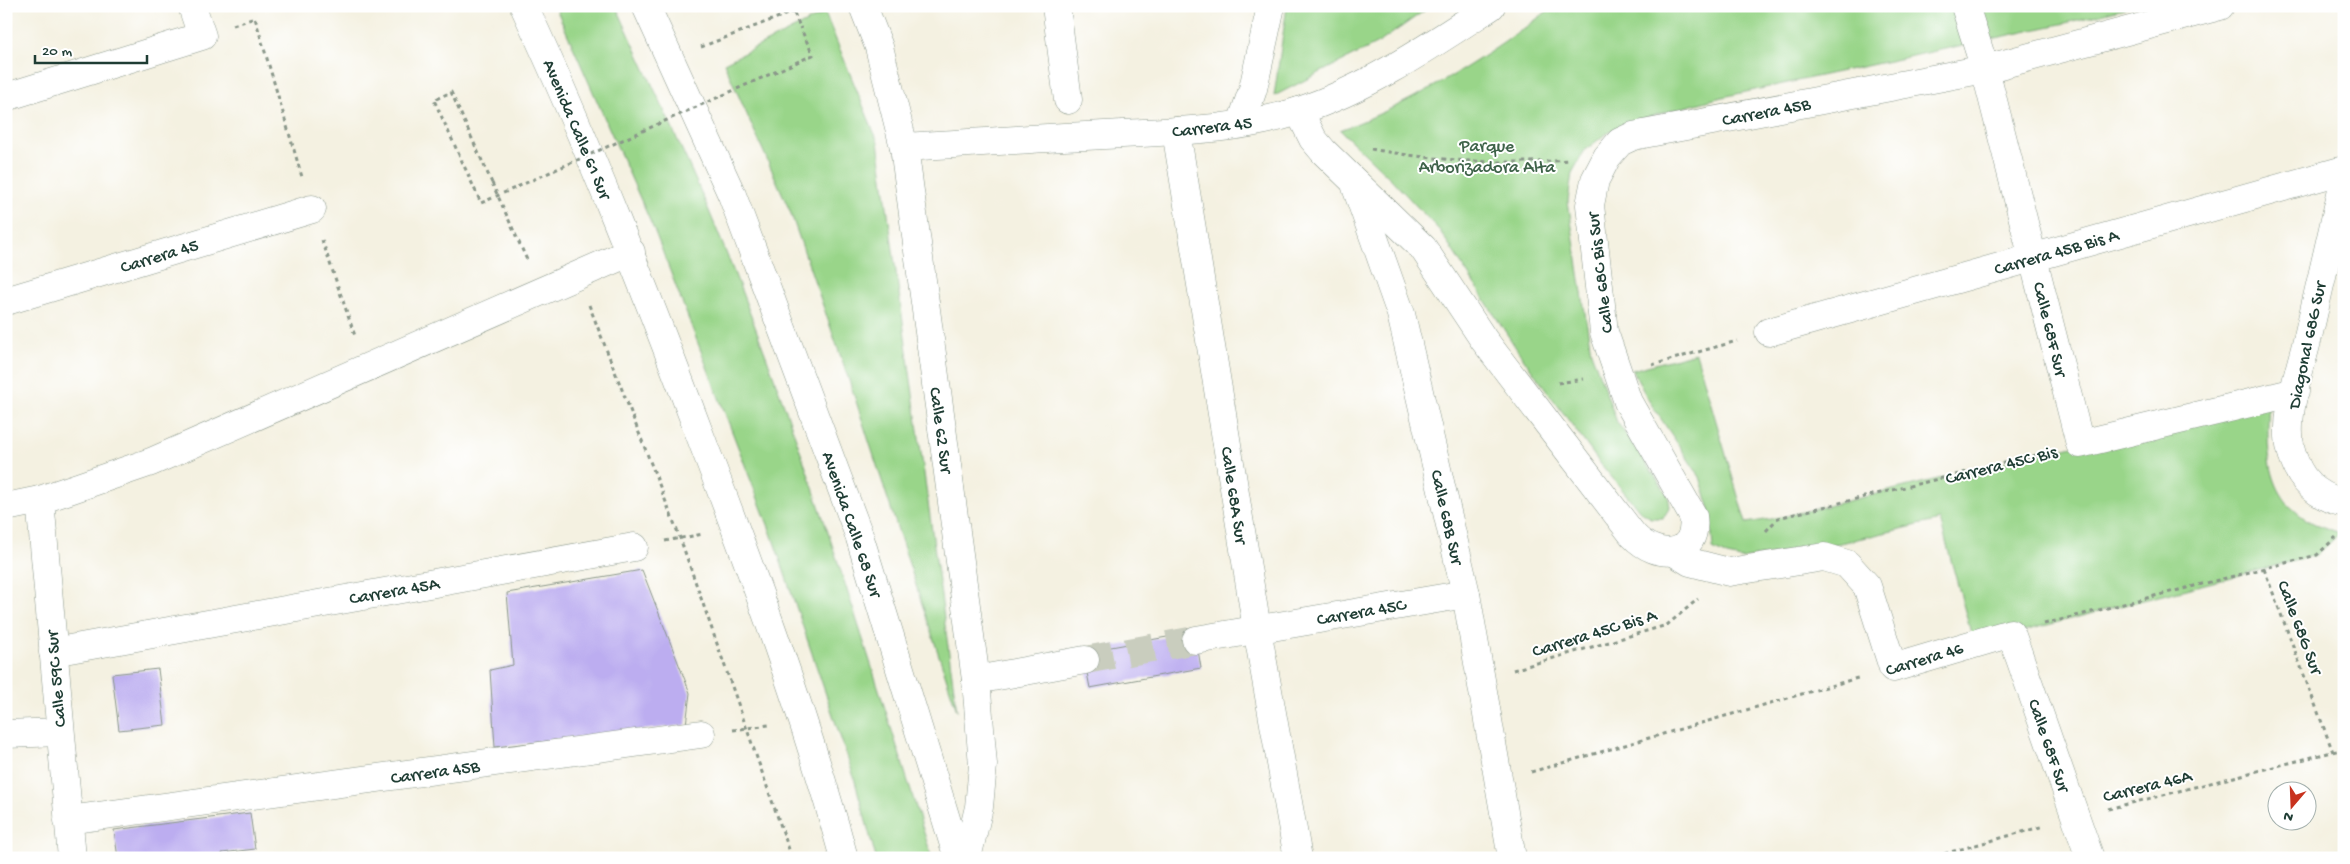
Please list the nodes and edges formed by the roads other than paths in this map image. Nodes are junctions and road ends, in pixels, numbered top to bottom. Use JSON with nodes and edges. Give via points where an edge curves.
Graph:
{"nodes":[{"id":1,"x":192,"y":6,"type":"edge"},
{"id":2,"x":524,"y":6,"type":"edge"},
{"id":3,"x":646,"y":6,"type":"edge"},
{"id":4,"x":863,"y":6,"type":"edge"},
{"id":5,"x":1056,"y":6,"type":"edge"},
{"id":6,"x":1271,"y":6,"type":"edge"},
{"id":7,"x":1491,"y":6,"type":"edge"},
{"id":8,"x":1965,"y":6,"type":"edge"},
{"id":9,"x":2220,"y":6,"type":"edge"},
{"id":10,"x":1985,"y":69,"type":"junction"},
{"id":11,"x":6,"y":97,"type":"edge"},
{"id":12,"x":1068,"y":100,"type":"dead end"},
{"id":13,"x":1299,"y":111,"type":"junction"},
{"id":14,"x":1241,"y":124,"type":"junction"},
{"id":15,"x":1176,"y":131,"type":"junction"},
{"id":16,"x":904,"y":147,"type":"junction"},
{"id":17,"x":1607,"y":157,"type":"joint"},
{"id":18,"x":2344,"y":170,"type":"edge"},
{"id":19,"x":2344,"y":181,"type":"edge"},
{"id":20,"x":1355,"y":183,"type":"junction"},
{"id":21,"x":312,"y":209,"type":"dead end"},
{"id":22,"x":631,"y":252,"type":"junction"},
{"id":23,"x":2033,"y":258,"type":"junction"},
{"id":24,"x":2333,"y":272,"type":"edge"},
{"id":25,"x":6,"y":301,"type":"edge"},
{"id":26,"x":1769,"y":332,"type":"dead end"},
{"id":27,"x":2295,"y":392,"type":"junction"},
{"id":28,"x":2080,"y":444,"type":"joint"},
{"id":29,"x":40,"y":500,"type":"junction"},
{"id":30,"x":2344,"y":503,"type":"edge"},
{"id":31,"x":6,"y":507,"type":"edge"},
{"id":32,"x":634,"y":546,"type":"road end"},
{"id":33,"x":1674,"y":552,"type":"junction"},
{"id":34,"x":1466,"y":594,"type":"junction"},
{"id":35,"x":1257,"y":629,"type":"junction"},
{"id":36,"x":2011,"y":633,"type":"joint"},
{"id":37,"x":1196,"y":640,"type":"tunnel mouth"},
{"id":38,"x":53,"y":652,"type":"junction"},
{"id":39,"x":1084,"y":660,"type":"tunnel mouth"},
{"id":40,"x":976,"y":680,"type":"junction"},
{"id":41,"x":60,"y":732,"type":"junction"},
{"id":42,"x":6,"y":734,"type":"edge"},
{"id":43,"x":701,"y":734,"type":"road end"},
{"id":44,"x":68,"y":820,"type":"junction"},
{"id":45,"x":72,"y":858,"type":"edge"},
{"id":46,"x":844,"y":858,"type":"edge"},
{"id":47,"x":958,"y":858,"type":"edge"},
{"id":48,"x":966,"y":858,"type":"edge"},
{"id":49,"x":1298,"y":858,"type":"edge"},
{"id":50,"x":1512,"y":858,"type":"edge"},
{"id":51,"x":2090,"y":858,"type":"edge"}],
"edges":[{"from":1,"to":11,"type":"street","via":[[202,36]]},
{"from":2,"to":22,"type":"street","name":"Avenida Calle 61 Sur"},
{"from":3,"to":47,"type":"street","name":"Avenida Calle 68 Sur","via":[[732,195],[859,535]]},
{"from":4,"to":16,"type":"street","name":"Calle 62 Sur","via":[[879,47]]},
{"from":5,"to":12,"type":"street"},
{"from":6,"to":14,"type":"street","via":[[1253,89]]},
{"from":7,"to":13,"type":"street","name":"Carrera 45","via":[[1371,80]]},
{"from":8,"to":10,"type":"street"},
{"from":9,"to":10,"type":"street","name":"Carrera 45B"},
{"from":10,"to":17,"type":"street","name":"Carrera 45B","via":[[1633,136],[1620,142]]},
{"from":10,"to":23,"type":"street","name":"Calle 68F Sur"},
{"from":13,"to":14,"type":"street","name":"Carrera 45"},
{"from":13,"to":20,"type":"street","name":"Calle 68B Sur","via":[[1313,139]]},
{"from":14,"to":15,"type":"street","name":"Carrera 45"},
{"from":15,"to":16,"type":"street","name":"Carrera 45"},
{"from":15,"to":35,"type":"street","name":"Calle 68A Sur"},
{"from":16,"to":40,"type":"street","name":"Calle 62 Sur"},
{"from":17,"to":33,"type":"street","name":"Calle 68C Bis Sur","via":[[1595,180],[1590,205],[1604,332],[1628,402],[1694,516],[1695,526],[1687,542]]},
{"from":18,"to":23,"type":"street","name":"Carrera 45B Bis A"},
{"from":19,"to":24,"type":"street","name":"Diagonal 68G Sur"},
{"from":20,"to":33,"type":"street","name":"Calle 68B Sur","via":[[1423,248],[1484,340],[1633,535],[1657,552]]},
{"from":20,"to":34,"type":"street","name":"Calle 68B Sur","via":[[1401,314]]},
{"from":21,"to":25,"type":"street","name":"Carrera 45"},
{"from":22,"to":29,"type":"street","via":[[151,462]]},
{"from":22,"to":46,"type":"street","via":[[757,586]]},
{"from":23,"to":26,"type":"street","name":"Carrera 45B Bis A"},
{"from":23,"to":28,"type":"street","name":"Calle 68F Sur"},
{"from":24,"to":27,"type":"street","name":"Diagonal 68G Sur"},
{"from":27,"to":28,"type":"street","name":"Carrera 45C Bis"},
{"from":27,"to":30,"type":"street","name":"Diagonal 68G Sur","via":[[2289,428],[2290,448],[2302,479],[2315,492]]},
{"from":29,"to":31,"type":"street"},
{"from":29,"to":38,"type":"street","name":"Calle 59C Sur"},
{"from":32,"to":38,"type":"street","name":"Carrera 45A"},
{"from":33,"to":36,"type":"street","name":"Carrera 46","via":[[1690,562],[1729,572],[1824,557],[1847,564],[1867,586],[1893,668]]},
{"from":34,"to":35,"type":"street","name":"Carrera 45C"},
{"from":34,"to":50,"type":"street","name":"Calle 68B Sur"},
{"from":35,"to":37,"type":"street","name":"Carrera 45C"},
{"from":35,"to":49,"type":"street","name":"Calle 68A Sur"},
{"from":36,"to":51,"type":"street","name":"Calle 68F Sur"},
{"from":38,"to":41,"type":"street","name":"Calle 59C Sur"},
{"from":39,"to":40,"type":"street"},
{"from":40,"to":48,"type":"street","name":"Calle 62 Sur","via":[[983,765],[979,807]]},
{"from":41,"to":42,"type":"street"},
{"from":41,"to":44,"type":"street","name":"Calle 59C Sur"},
{"from":43,"to":44,"type":"street","name":"Carrera 45B"},
{"from":44,"to":45,"type":"street","name":"Calle 59C Sur"}]}
